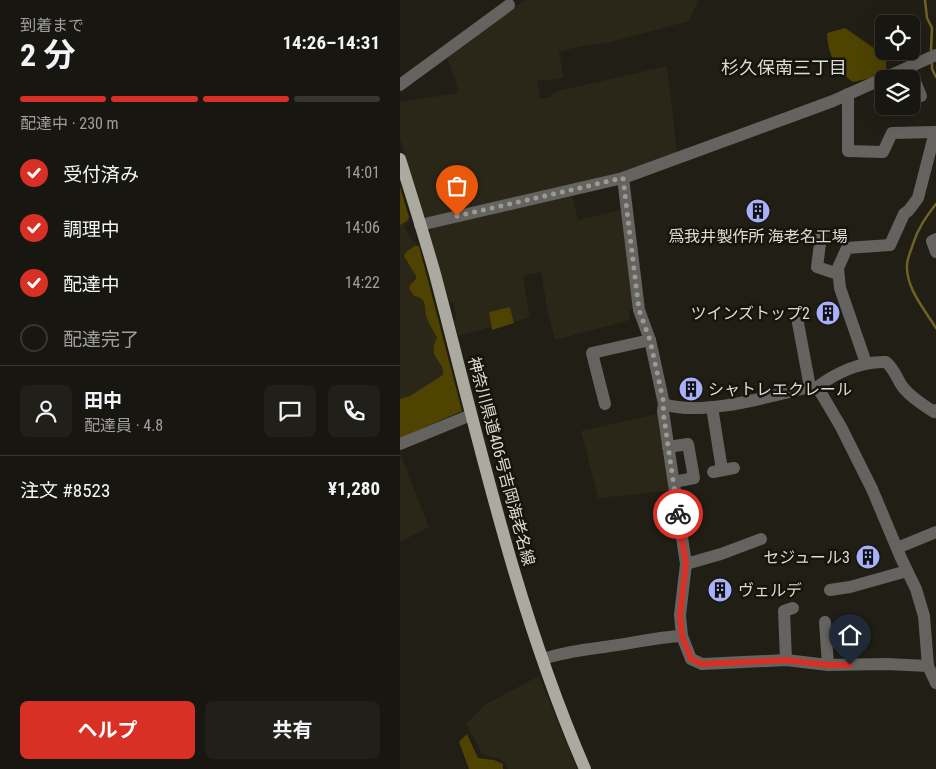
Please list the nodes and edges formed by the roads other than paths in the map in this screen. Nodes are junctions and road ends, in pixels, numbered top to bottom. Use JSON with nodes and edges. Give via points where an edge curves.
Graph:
{"nodes":[{"id":1,"x":509,"y":5,"type":"dead end"},
{"id":2,"x":936,"y":55,"type":"edge"},
{"id":3,"x":909,"y":67,"type":"junction"},
{"id":4,"x":400,"y":84,"type":"edge"},
{"id":5,"x":848,"y":94,"type":"junction"},
{"id":6,"x":921,"y":96,"type":"dead end"},
{"id":7,"x":935,"y":132,"type":"edge"},
{"id":8,"x":400,"y":158,"type":"edge"},
{"id":9,"x":623,"y":178,"type":"junction"},
{"id":10,"x":420,"y":225,"type":"junction"},
{"id":11,"x":821,"y":236,"type":"dead end"},
{"id":12,"x":936,"y":240,"type":"edge"},
{"id":13,"x":936,"y":252,"type":"edge"},
{"id":14,"x":838,"y":274,"type":"junction"},
{"id":15,"x":798,"y":323,"type":"dead end"},
{"id":16,"x":650,"y":340,"type":"junction"},
{"id":17,"x":866,"y":363,"type":"junction"},
{"id":18,"x":813,"y":387,"type":"junction"},
{"id":19,"x":605,"y":404,"type":"dead end"},
{"id":20,"x":664,"y":404,"type":"junction"},
{"id":21,"x":712,"y":406,"type":"junction"},
{"id":22,"x":936,"y":410,"type":"edge"},
{"id":23,"x":471,"y":414,"type":"junction"},
{"id":24,"x":400,"y":444,"type":"edge"},
{"id":25,"x":668,"y":448,"type":"junction"},
{"id":26,"x":723,"y":470,"type":"dead end"},
{"id":27,"x":674,"y":482,"type":"junction"},
{"id":28,"x":936,"y":532,"type":"edge"},
{"id":29,"x":761,"y":538,"type":"dead end"},
{"id":30,"x":897,"y":548,"type":"junction"},
{"id":31,"x":686,"y":564,"type":"junction"},
{"id":32,"x":907,"y":571,"type":"junction"},
{"id":33,"x":830,"y":590,"type":"dead end"},
{"id":34,"x":793,"y":608,"type":"dead end"},
{"id":35,"x":825,"y":622,"type":"dead end"},
{"id":36,"x":682,"y":636,"type":"junction"},
{"id":37,"x":543,"y":659,"type":"junction"},
{"id":38,"x":786,"y":660,"type":"junction"},
{"id":39,"x":828,"y":665,"type":"junction"},
{"id":40,"x":928,"y":666,"type":"junction"},
{"id":41,"x":936,"y":683,"type":"edge"},
{"id":42,"x":585,"y":769,"type":"edge"}],
"edges":[{"from":1,"to":4,"type":"street"},
{"from":2,"to":3,"type":"street"},
{"from":3,"to":5,"type":"street"},
{"from":3,"to":6,"type":"street"},
{"from":5,"to":7,"type":"street","via":[[848,151],[883,152],[892,133]]},
{"from":5,"to":9,"type":"street"},
{"from":7,"to":14,"type":"street","via":[[918,198],[904,214],[890,245],[847,248]]},
{"from":8,"to":10,"type":"main road","name":"神奈川県道406号吉岡海老名線"},
{"from":9,"to":10,"type":"street"},
{"from":9,"to":16,"type":"street","via":[[639,310]]},
{"from":10,"to":23,"type":"main road","name":"神奈川県道406号吉岡海老名線"},
{"from":11,"to":14,"type":"street","via":[[817,267]]},
{"from":12,"to":13,"type":"street","via":[[932,241]]},
{"from":14,"to":17,"type":"street"},
{"from":15,"to":18,"type":"street"},
{"from":16,"to":19,"type":"street","via":[[592,353]]},
{"from":16,"to":20,"type":"street"},
{"from":17,"to":18,"type":"street"},
{"from":17,"to":22,"type":"street","via":[[886,362],[914,398],[934,412]]},
{"from":18,"to":21,"type":"street","via":[[748,402]]},
{"from":18,"to":30,"type":"street","via":[[821,393],[841,427]]},
{"from":20,"to":21,"type":"street","via":[[675,408]]},
{"from":20,"to":25,"type":"street"},
{"from":21,"to":26,"type":"street"},
{"from":23,"to":24,"type":"street"},
{"from":23,"to":37,"type":"main road","name":"神奈川県道406号吉岡海老名線","via":[[502,529]]},
{"from":25,"to":27,"type":"street"},
{"from":25,"to":27,"type":"street","via":[[688,444],[694,478]]},
{"from":27,"to":31,"type":"street"},
{"from":28,"to":30,"type":"street"},
{"from":29,"to":31,"type":"street"},
{"from":30,"to":32,"type":"street"},
{"from":31,"to":36,"type":"street","via":[[680,615]]},
{"from":32,"to":33,"type":"street"},
{"from":32,"to":40,"type":"street","via":[[924,616]]},
{"from":34,"to":38,"type":"street","via":[[784,611]]},
{"from":35,"to":39,"type":"street"},
{"from":36,"to":37,"type":"street","via":[[565,652]]},
{"from":36,"to":38,"type":"street","via":[[691,659],[702,664]]},
{"from":37,"to":42,"type":"main road","name":"神奈川県道406号吉岡海老名線"},
{"from":38,"to":39,"type":"street"},
{"from":39,"to":40,"type":"street"},
{"from":40,"to":41,"type":"street"}]}
